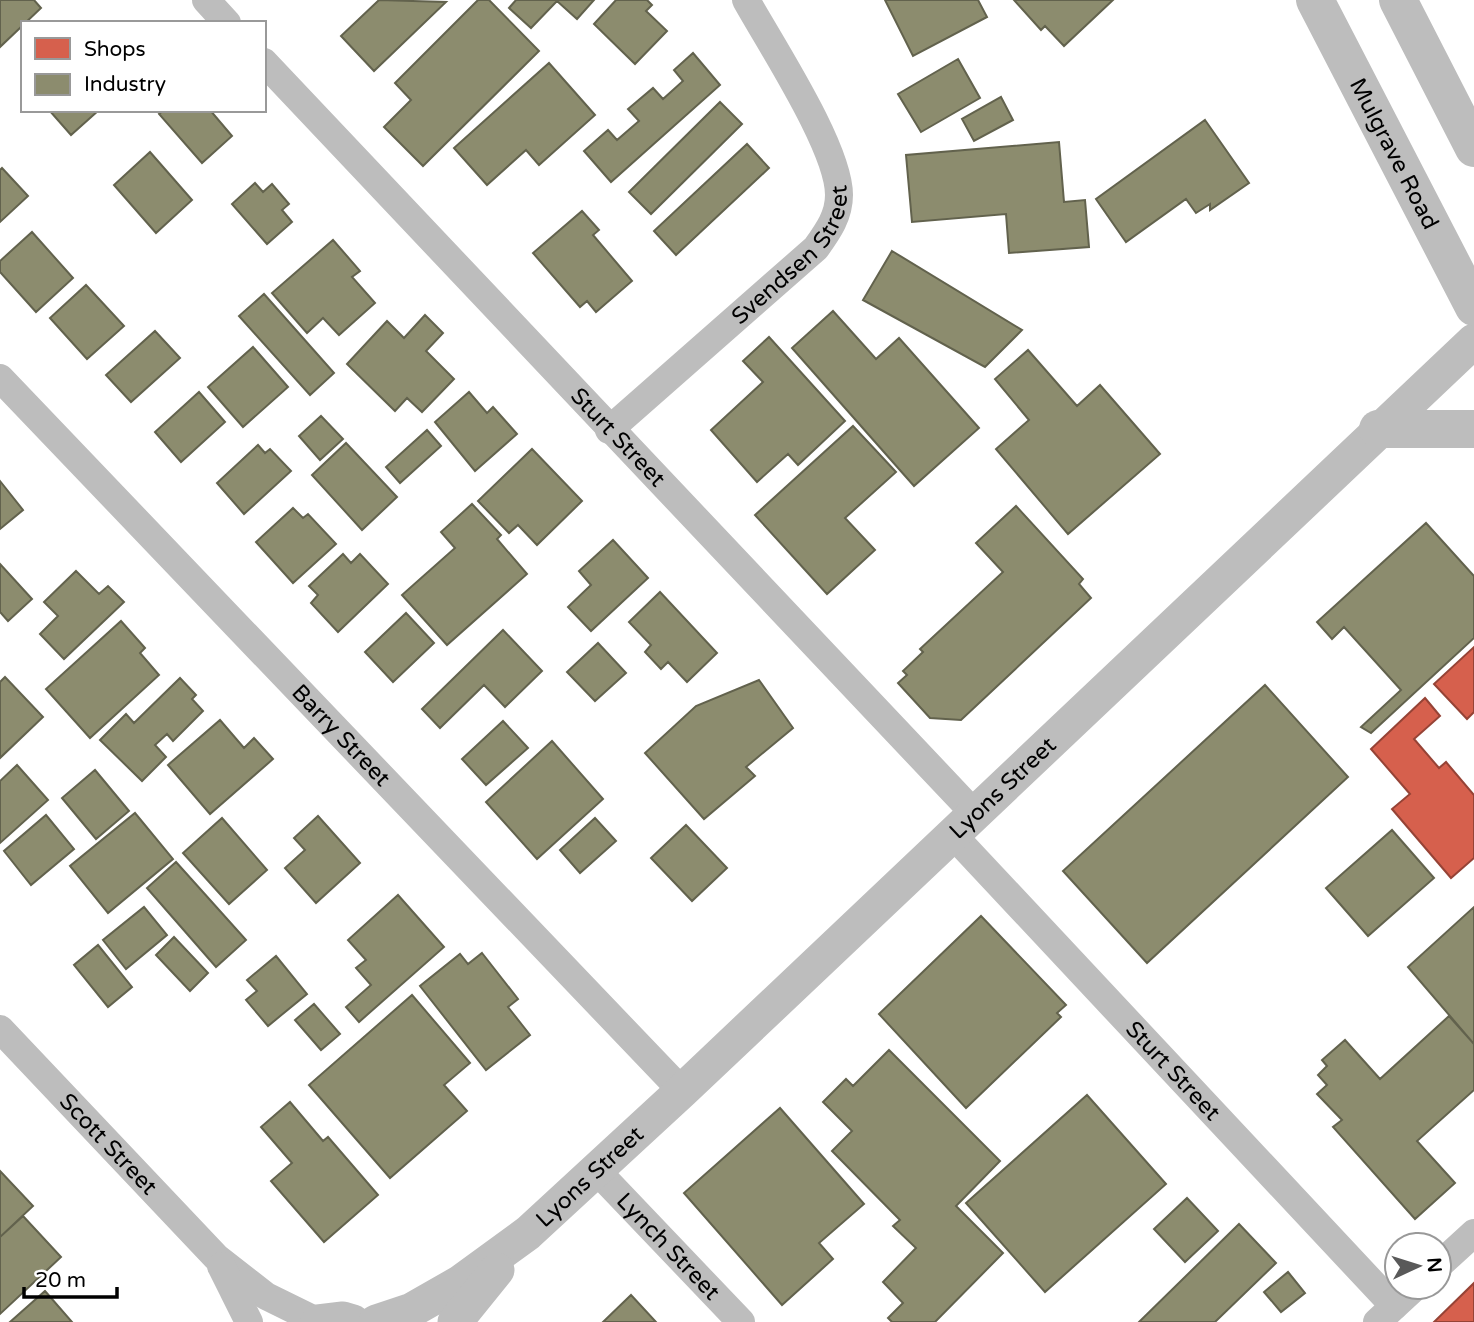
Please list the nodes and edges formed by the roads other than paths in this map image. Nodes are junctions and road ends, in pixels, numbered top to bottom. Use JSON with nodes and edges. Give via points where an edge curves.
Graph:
{"nodes":[{"id":1,"x":206,"y":0,"type":"edge"},
{"id":2,"x":746,"y":0,"type":"edge"},
{"id":3,"x":1315,"y":0,"type":"edge"},
{"id":4,"x":1398,"y":0,"type":"edge"},
{"id":5,"x":225,"y":21,"type":"edge"},
{"id":6,"x":266,"y":64,"type":"edge"},
{"id":7,"x":1474,"y":148,"type":"edge"},
{"id":8,"x":1474,"y":307,"type":"edge"},
{"id":9,"x":1474,"y":341,"type":"edge"},
{"id":10,"x":0,"y":378,"type":"edge"},
{"id":11,"x":1378,"y":429,"type":"junction"},
{"id":12,"x":1474,"y":429,"type":"edge"},
{"id":13,"x":609,"y":430,"type":"junction"},
{"id":14,"x":963,"y":823,"type":"junction"},
{"id":15,"x":0,"y":1029,"type":"edge"},
{"id":16,"x":682,"y":1091,"type":"junction"},
{"id":17,"x":596,"y":1170,"type":"junction"},
{"id":18,"x":528,"y":1233,"type":"junction"},
{"id":19,"x":1474,"y":1233,"type":"edge"},
{"id":20,"x":1453,"y":1252,"type":"edge"},
{"id":21,"x":216,"y":1257,"type":"junction"},
{"id":22,"x":1395,"y":1305,"type":"edge"},
{"id":23,"x":249,"y":1322,"type":"edge"},
{"id":24,"x":318,"y":1322,"type":"edge"},
{"id":25,"x":353,"y":1322,"type":"edge"},
{"id":26,"x":376,"y":1322,"type":"edge"},
{"id":27,"x":455,"y":1322,"type":"edge"},
{"id":28,"x":740,"y":1322,"type":"edge"}],
"edges":[{"from":1,"to":5,"type":"street"},
{"from":2,"to":13,"type":"street","name":"Svendsen Street","via":[[837,173],[834,222],[816,248]]},
{"from":3,"to":8,"type":"main road","name":"Mulgrave Road"},
{"from":4,"to":7,"type":"main road"},
{"from":6,"to":13,"type":"street","name":"Sturt Street"},
{"from":9,"to":11,"type":"street","name":"Lyons Street"},
{"from":10,"to":16,"type":"street","name":"Barry Street"},
{"from":11,"to":12,"type":"main road"},
{"from":11,"to":14,"type":"street","name":"Lyons Street"},
{"from":13,"to":14,"type":"street","name":"Sturt Street"},
{"from":14,"to":16,"type":"street","name":"Lyons Street"},
{"from":14,"to":22,"type":"street","name":"Sturt Street"},
{"from":15,"to":21,"type":"street","name":"Scott Street"},
{"from":16,"to":17,"type":"street","name":"Lyons Street"},
{"from":17,"to":18,"type":"street","name":"Lyons Street"},
{"from":17,"to":28,"type":"street","name":"Lynch Street"},
{"from":18,"to":26,"type":"street","name":"Lyons Street","via":[[461,1282],[412,1310]]},
{"from":18,"to":27,"type":"street","name":"Lyons Street"},
{"from":19,"to":20,"type":"street"},
{"from":21,"to":23,"type":"street","name":"Scott Street"},
{"from":21,"to":24,"type":"street","name":"Scott Street","via":[[266,1296]]},
{"from":24,"to":25,"type":"street"}]}
